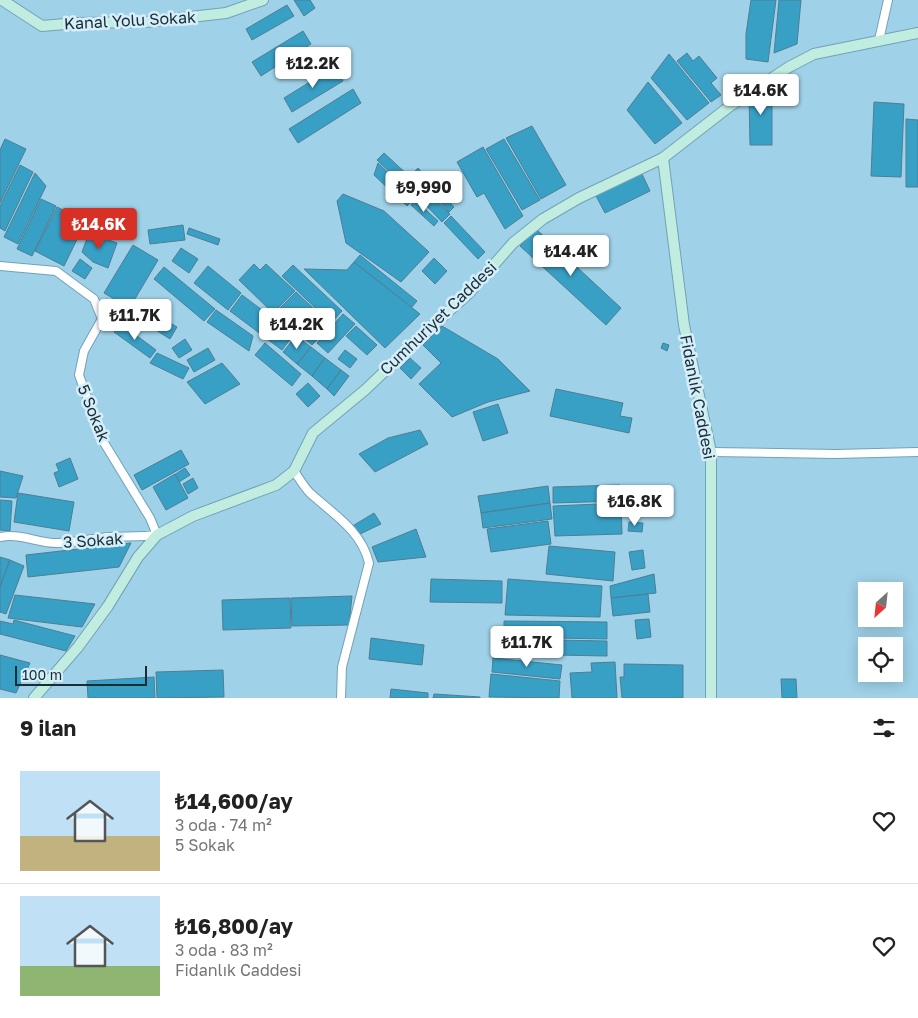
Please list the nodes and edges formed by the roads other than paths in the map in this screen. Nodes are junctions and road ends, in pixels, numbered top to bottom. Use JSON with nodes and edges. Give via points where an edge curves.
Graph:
{"nodes":[{"id":1,"x":2,"y":0,"type":"edge"},
{"id":2,"x":263,"y":0,"type":"edge"},
{"id":3,"x":888,"y":0,"type":"edge"},
{"id":4,"x":918,"y":33,"type":"edge"},
{"id":5,"x":879,"y":40,"type":"junction"},
{"id":6,"x":663,"y":158,"type":"junction"},
{"id":7,"x":0,"y":266,"type":"edge"},
{"id":8,"x":711,"y":452,"type":"junction"},
{"id":9,"x":918,"y":452,"type":"edge"},
{"id":10,"x":294,"y":471,"type":"junction"},
{"id":11,"x":157,"y":535,"type":"junction"},
{"id":12,"x":0,"y":537,"type":"edge"},
{"id":13,"x":34,"y":698,"type":"edge"},
{"id":14,"x":341,"y":698,"type":"edge"},
{"id":15,"x":711,"y":698,"type":"edge"}],
"edges":[{"from":1,"to":2,"type":"street","name":"Kanal Yolu Sokak","via":[[42,26],[146,22],[226,13]]},
{"from":3,"to":5,"type":"street"},
{"from":4,"to":5,"type":"street","name":"Cumhuriyet Caddesi"},
{"from":5,"to":6,"type":"street","name":"Cumhuriyet Caddesi","via":[[814,54],[789,67],[730,106]]},
{"from":6,"to":8,"type":"street","name":"Fidanlık Caddesi","via":[[684,325]]},
{"from":6,"to":10,"type":"street","name":"Cumhuriyet Caddesi","via":[[543,218],[513,243],[470,292],[313,434]]},
{"from":7,"to":11,"type":"street","name":"5 Sokak","via":[[56,271],[94,299],[102,319],[84,350],[79,375],[103,441]]},
{"from":8,"to":9,"type":"street"},
{"from":8,"to":15,"type":"street","name":"Fidanlık Caddesi"},
{"from":10,"to":11,"type":"street","name":"Cumhuriyet Caddesi","via":[[276,485],[194,516]]},
{"from":10,"to":14,"type":"street","via":[[309,492],[337,515],[367,552],[369,563],[342,667]]},
{"from":11,"to":12,"type":"street","name":"3 Sokak","via":[[56,543],[24,536]]},
{"from":11,"to":13,"type":"street","name":"Cumhuriyet Caddesi","via":[[138,557],[78,647]]}]}
